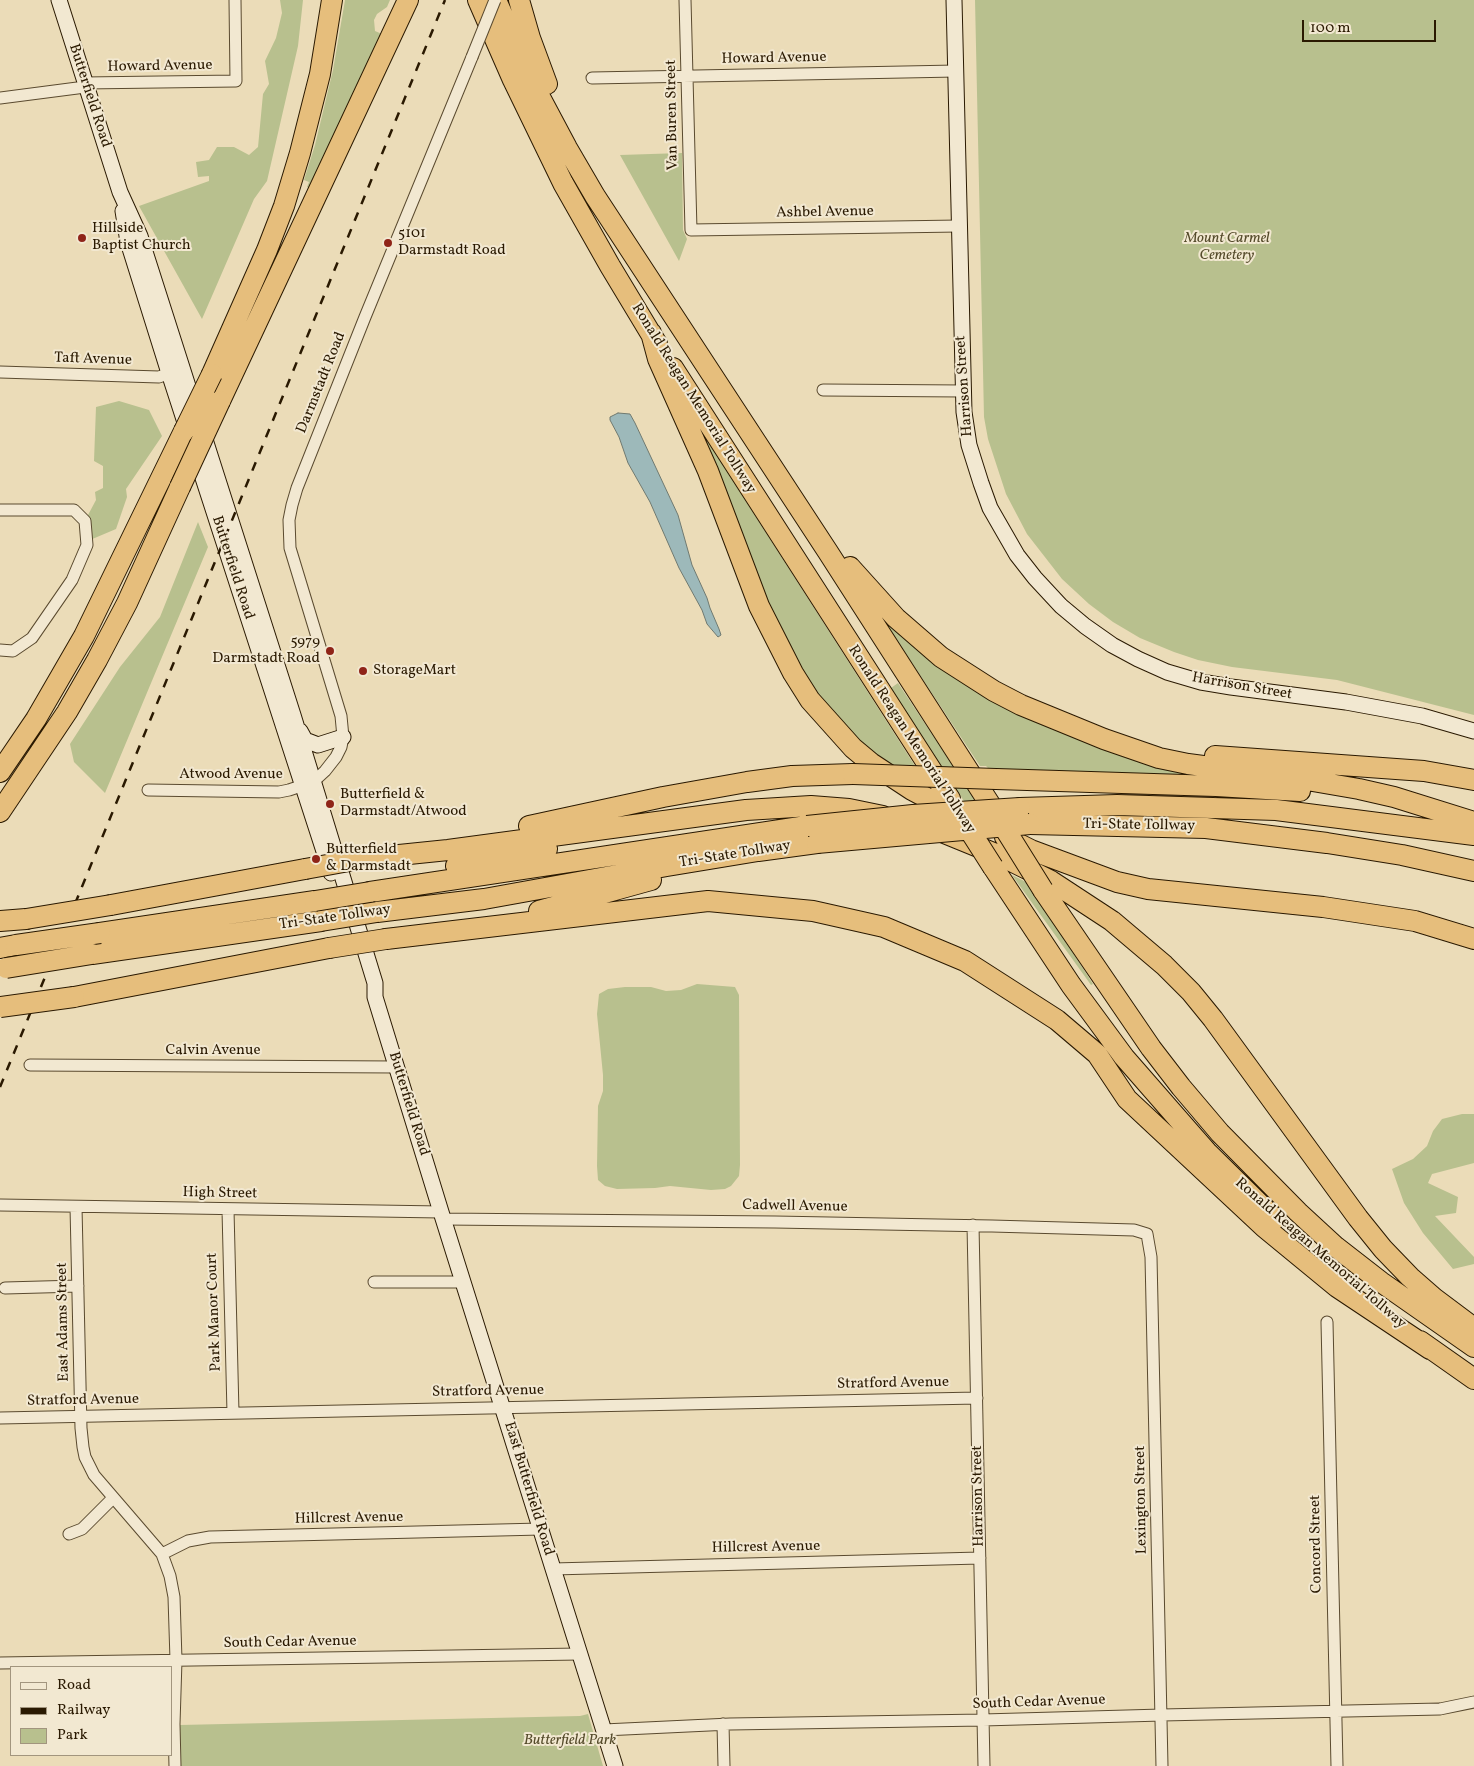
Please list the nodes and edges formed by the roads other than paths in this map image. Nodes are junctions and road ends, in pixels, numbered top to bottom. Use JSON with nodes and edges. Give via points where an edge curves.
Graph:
{"nodes":[{"id":1,"x":59,"y":0,"type":"edge"},
{"id":2,"x":235,"y":0,"type":"edge"},
{"id":3,"x":332,"y":0,"type":"edge"},
{"id":4,"x":408,"y":0,"type":"edge"},
{"id":5,"x":478,"y":0,"type":"edge"},
{"id":6,"x":495,"y":0,"type":"edge"},
{"id":7,"x":519,"y":0,"type":"edge"},
{"id":8,"x":686,"y":0,"type":"edge"},
{"id":9,"x":954,"y":0,"type":"edge"},
{"id":10,"x":956,"y":71,"type":"junction"},
{"id":11,"x":687,"y":75,"type":"junction"},
{"id":12,"x":592,"y":78,"type":"dead end"},
{"id":13,"x":85,"y":85,"type":"junction"},
{"id":14,"x":0,"y":98,"type":"edge"},
{"id":15,"x":595,"y":196,"type":"junction"},
{"id":16,"x":959,"y":226,"type":"junction"},
{"id":17,"x":690,"y":230,"type":"joint"},
{"id":18,"x":651,"y":333,"type":"junction"},
{"id":19,"x":176,"y":371,"type":"junction"},
{"id":20,"x":0,"y":372,"type":"edge"},
{"id":21,"x":823,"y":390,"type":"dead end"},
{"id":22,"x":963,"y":391,"type":"junction"},
{"id":23,"x":772,"y":467,"type":"junction"},
{"id":24,"x":0,"y":510,"type":"edge"},
{"id":25,"x":0,"y":650,"type":"edge"},
{"id":26,"x":298,"y":728,"type":"junction"},
{"id":27,"x":1080,"y":730,"type":"junction"},
{"id":28,"x":1474,"y":731,"type":"edge"},
{"id":29,"x":343,"y":737,"type":"junction"},
{"id":30,"x":0,"y":772,"type":"edge"},
{"id":31,"x":1474,"y":780,"type":"edge"},
{"id":32,"x":308,"y":784,"type":"junction"},
{"id":33,"x":148,"y":790,"type":"dead end"},
{"id":34,"x":1431,"y":808,"type":"junction"},
{"id":35,"x":0,"y":812,"type":"edge"},
{"id":36,"x":713,"y":815,"type":"junction"},
{"id":37,"x":1025,"y":816,"type":"junction"},
{"id":38,"x":1474,"y":822,"type":"edge"},
{"id":39,"x":812,"y":835,"type":"junction"},
{"id":40,"x":1474,"y":835,"type":"edge"},
{"id":41,"x":726,"y":856,"type":"junction"},
{"id":42,"x":360,"y":859,"type":"junction"},
{"id":43,"x":1474,"y":871,"type":"edge"},
{"id":44,"x":369,"y":887,"type":"junction"},
{"id":45,"x":0,"y":922,"type":"edge"},
{"id":46,"x":482,"y":927,"type":"junction"},
{"id":47,"x":1474,"y":939,"type":"edge"},
{"id":48,"x":8,"y":946,"type":"edge"},
{"id":49,"x":3,"y":969,"type":"edge"},
{"id":50,"x":0,"y":1007,"type":"edge"},
{"id":51,"x":30,"y":1065,"type":"dead end"},
{"id":52,"x":396,"y":1067,"type":"junction"},
{"id":53,"x":0,"y":1205,"type":"edge"},
{"id":54,"x":76,"y":1207,"type":"junction"},
{"id":55,"x":228,"y":1210,"type":"junction"},
{"id":56,"x":442,"y":1215,"type":"junction"},
{"id":57,"x":973,"y":1226,"type":"junction"},
{"id":58,"x":1147,"y":1234,"type":"joint"},
{"id":59,"x":374,"y":1282,"type":"dead end"},
{"id":60,"x":463,"y":1282,"type":"junction"},
{"id":61,"x":78,"y":1286,"type":"junction"},
{"id":62,"x":5,"y":1288,"type":"dead end"},
{"id":63,"x":1327,"y":1322,"type":"dead end"},
{"id":64,"x":1474,"y":1328,"type":"edge"},
{"id":65,"x":1474,"y":1347,"type":"edge"},
{"id":66,"x":1430,"y":1349,"type":"junction"},
{"id":67,"x":1474,"y":1379,"type":"edge"},
{"id":68,"x":977,"y":1398,"type":"junction"},
{"id":69,"x":502,"y":1407,"type":"junction"},
{"id":70,"x":233,"y":1413,"type":"junction"},
{"id":71,"x":81,"y":1416,"type":"junction"},
{"id":72,"x":0,"y":1418,"type":"edge"},
{"id":73,"x":114,"y":1498,"type":"junction"},
{"id":74,"x":541,"y":1529,"type":"junction"},
{"id":75,"x":69,"y":1534,"type":"dead end"},
{"id":76,"x":162,"y":1554,"type":"junction"},
{"id":77,"x":980,"y":1558,"type":"junction"},
{"id":78,"x":553,"y":1569,"type":"junction"},
{"id":79,"x":580,"y":1654,"type":"junction"},
{"id":80,"x":176,"y":1660,"type":"junction"},
{"id":81,"x":0,"y":1663,"type":"edge"},
{"id":82,"x":1474,"y":1702,"type":"edge"},
{"id":83,"x":1336,"y":1712,"type":"junction"},
{"id":84,"x":1162,"y":1715,"type":"junction"},
{"id":85,"x":983,"y":1720,"type":"junction"},
{"id":86,"x":723,"y":1724,"type":"junction"},
{"id":87,"x":604,"y":1730,"type":"junction"},
{"id":88,"x":175,"y":1766,"type":"edge"},
{"id":89,"x":615,"y":1766,"type":"edge"},
{"id":90,"x":724,"y":1766,"type":"edge"},
{"id":91,"x":984,"y":1766,"type":"edge"},
{"id":92,"x":1162,"y":1766,"type":"edge"},
{"id":93,"x":1337,"y":1766,"type":"edge"}],
"edges":[{"from":1,"to":13,"type":"main road","name":"Butterfield Road"},
{"from":2,"to":13,"type":"street","name":"Howard Avenue","via":[[236,81]]},
{"from":3,"to":30,"type":"highway","bridge":true,"via":[[320,74],[305,136],[284,206],[261,265],[212,374],[84,636],[36,719]]},
{"from":4,"to":35,"type":"highway","bridge":true,"via":[[127,603],[67,712]]},
{"from":5,"to":18,"type":"highway","name":"Ronald Reagan Memorial Tollway","via":[[516,88],[563,183]]},
{"from":6,"to":15,"type":"highway","name":"Ronald Reagan Memorial Tollway","via":[[534,86]]},
{"from":6,"to":29,"type":"street","name":"Darmstadt Road","bridge":true,"via":[[292,505],[290,548],[341,716]]},
{"from":7,"to":15,"type":"highway","via":[[538,62]]},
{"from":8,"to":11,"type":"street","name":"Van Buren Street"},
{"from":9,"to":10,"type":"main road","name":"Harrison Street"},
{"from":10,"to":11,"type":"street","name":"Howard Avenue"},
{"from":10,"to":16,"type":"main road","name":"Harrison Street"},
{"from":11,"to":12,"type":"street","name":"Howard Avenue"},
{"from":11,"to":17,"type":"street","name":"Van Buren Street"},
{"from":13,"to":14,"type":"street","name":"Howard Avenue"},
{"from":13,"to":19,"type":"main road","name":"Butterfield Road","via":[[120,192],[128,242]]},
{"from":15,"to":23,"type":"highway","name":"Ronald Reagan Memorial Tollway"},
{"from":16,"to":17,"type":"street","name":"Ashbel Avenue"},
{"from":16,"to":22,"type":"main road","name":"Harrison Street"},
{"from":18,"to":47,"type":"highway","via":[[658,359],[708,471],[775,640],[810,700],[837,732],[871,763],[912,790],[1031,850],[1117,882],[1164,891],[1323,907],[1415,922]]},
{"from":18,"to":66,"type":"highway","name":"Ronald Reagan Memorial Tollway","bridge":true,"via":[[1043,945],[1124,1057],[1183,1126],[1277,1221]]},
{"from":19,"to":20,"type":"street","name":"Taft Avenue","via":[[158,377]]},
{"from":19,"to":26,"type":"main road","name":"Butterfield Road"},
{"from":19,"to":32,"type":"main road","name":"Butterfield Road"},
{"from":21,"to":22,"type":"street"},
{"from":22,"to":28,"type":"main road","name":"Harrison Street","via":[[966,429],[974,462],[990,508],[1004,534],[1035,578],[1061,606],[1112,646],[1167,672],[1201,682],[1422,716]]},
{"from":23,"to":27,"type":"highway","via":[[803,501],[844,560],[915,636],[994,691]]},
{"from":23,"to":65,"type":"highway","name":"Ronald Reagan Memorial Tollway","bridge":true,"via":[[1043,890],[1151,1048],[1188,1095],[1240,1154],[1336,1247]]},
{"from":24,"to":25,"type":"street","via":[[74,510],[85,521],[87,545],[72,580],[32,638],[13,650]]},
{"from":26,"to":29,"type":"main road","via":[[305,740],[318,745]]},
{"from":26,"to":32,"type":"main road","name":"Butterfield Road"},
{"from":27,"to":31,"type":"highway","via":[[1192,753],[1424,771]]},
{"from":27,"to":34,"type":"highway","via":[[1128,748],[1188,764],[1359,789]]},
{"from":29,"to":32,"type":"street","name":"Darmstadt Road","via":[[336,757]]},
{"from":32,"to":33,"type":"street","name":"Atwood Avenue","via":[[279,792]]},
{"from":32,"to":52,"type":"main road","name":"Butterfield Road","via":[[368,986],[375,997]]},
{"from":34,"to":38,"type":"highway"},
{"from":34,"to":42,"type":"highway","bridge":true,"via":[[1371,798],[1216,786],[853,774],[792,776],[663,797]]},
{"from":36,"to":42,"type":"highway"},
{"from":36,"to":44,"type":"highway"},
{"from":36,"to":64,"type":"highway","via":[[812,806],[878,815],[931,828],[973,844],[1051,881],[1089,905],[1136,940],[1191,992],[1383,1249],[1434,1298]]},
{"from":37,"to":39,"type":"highway","name":"Tri-State Tollway","bridge":true},
{"from":37,"to":40,"type":"highway","name":"Tri-State Tollway","via":[[1117,805],[1276,810]]},
{"from":37,"to":43,"type":"highway","name":"Tri-State Tollway","via":[[1206,828],[1337,844]]},
{"from":39,"to":41,"type":"highway","name":"Tri-State Tollway"},
{"from":39,"to":44,"type":"highway","name":"Tri-State Tollway"},
{"from":41,"to":46,"type":"highway"},
{"from":41,"to":49,"type":"highway","name":"Tri-State Tollway","bridge":true,"via":[[484,899],[377,912]]},
{"from":42,"to":45,"type":"highway","bridge":true},
{"from":44,"to":48,"type":"highway","name":"Tri-State Tollway","bridge":true,"via":[[251,910]]},
{"from":46,"to":50,"type":"highway","bridge":true,"via":[[329,948],[74,997]]},
{"from":46,"to":66,"type":"highway","via":[[708,901],[813,911],[884,927],[965,961],[1057,1020],[1097,1054],[1127,1098],[1264,1227],[1337,1287]]},
{"from":51,"to":52,"type":"street","name":"Calvin Avenue"},
{"from":52,"to":56,"type":"main road","name":"Butterfield Road"},
{"from":53,"to":54,"type":"street","name":"High Street"},
{"from":54,"to":55,"type":"street","name":"High Street"},
{"from":54,"to":61,"type":"street","name":"East Adams Street"},
{"from":55,"to":56,"type":"street","name":"High Street"},
{"from":55,"to":70,"type":"street","name":"Park Manor Court"},
{"from":56,"to":57,"type":"street","name":"Cadwell Avenue"},
{"from":56,"to":60,"type":"main road","name":"East Butterfield Road"},
{"from":57,"to":58,"type":"street","name":"Cadwell Avenue","via":[[1134,1230]]},
{"from":57,"to":68,"type":"street","name":"Harrison Street"},
{"from":58,"to":84,"type":"street","name":"Lexington Street","via":[[1151,1258]]},
{"from":59,"to":60,"type":"street"},
{"from":60,"to":69,"type":"main road","name":"East Butterfield Road"},
{"from":61,"to":62,"type":"street"},
{"from":61,"to":71,"type":"street","name":"East Adams Street"},
{"from":63,"to":83,"type":"street","name":"Concord Street"},
{"from":66,"to":67,"type":"highway","name":"Ronald Reagan Memorial Tollway"},
{"from":68,"to":69,"type":"street","name":"Stratford Avenue"},
{"from":68,"to":77,"type":"street","name":"Harrison Street"},
{"from":69,"to":70,"type":"street","name":"Stratford Avenue"},
{"from":69,"to":74,"type":"main road","name":"East Butterfield Road"},
{"from":70,"to":71,"type":"street","name":"Stratford Avenue"},
{"from":71,"to":72,"type":"street","name":"Stratford Avenue"},
{"from":71,"to":73,"type":"street","name":"East Adams Street","via":[[86,1457],[94,1475]]},
{"from":73,"to":75,"type":"street","via":[[82,1529]]},
{"from":73,"to":76,"type":"street","name":"East Adams Street"},
{"from":74,"to":76,"type":"street","name":"Hillcrest Avenue","via":[[210,1537],[188,1541]]},
{"from":74,"to":78,"type":"main road","name":"East Butterfield Road"},
{"from":76,"to":80,"type":"street","name":"East Adams Street","via":[[172,1586]]},
{"from":77,"to":78,"type":"street","name":"Hillcrest Avenue"},
{"from":77,"to":85,"type":"street","name":"Harrison Street"},
{"from":78,"to":79,"type":"main road","name":"East Butterfield Road"},
{"from":79,"to":80,"type":"street","name":"South Cedar Avenue"},
{"from":79,"to":87,"type":"main road","name":"East Butterfield Road"},
{"from":80,"to":81,"type":"street","name":"South Cedar Avenue"},
{"from":80,"to":88,"type":"street","name":"East Adams Street"},
{"from":82,"to":83,"type":"street","name":"South Cedar Avenue","via":[[1440,1709]]},
{"from":83,"to":84,"type":"street","name":"South Cedar Avenue"},
{"from":83,"to":93,"type":"street","name":"Concord Street"},
{"from":84,"to":85,"type":"street","name":"South Cedar Avenue"},
{"from":84,"to":92,"type":"street","name":"Lexington Street"},
{"from":85,"to":86,"type":"street","name":"South Cedar Avenue"},
{"from":85,"to":91,"type":"street","name":"Harrison Street"},
{"from":86,"to":87,"type":"street","name":"South Cedar Avenue"},
{"from":86,"to":90,"type":"street"},
{"from":87,"to":89,"type":"main road","name":"East Butterfield Road"}]}
